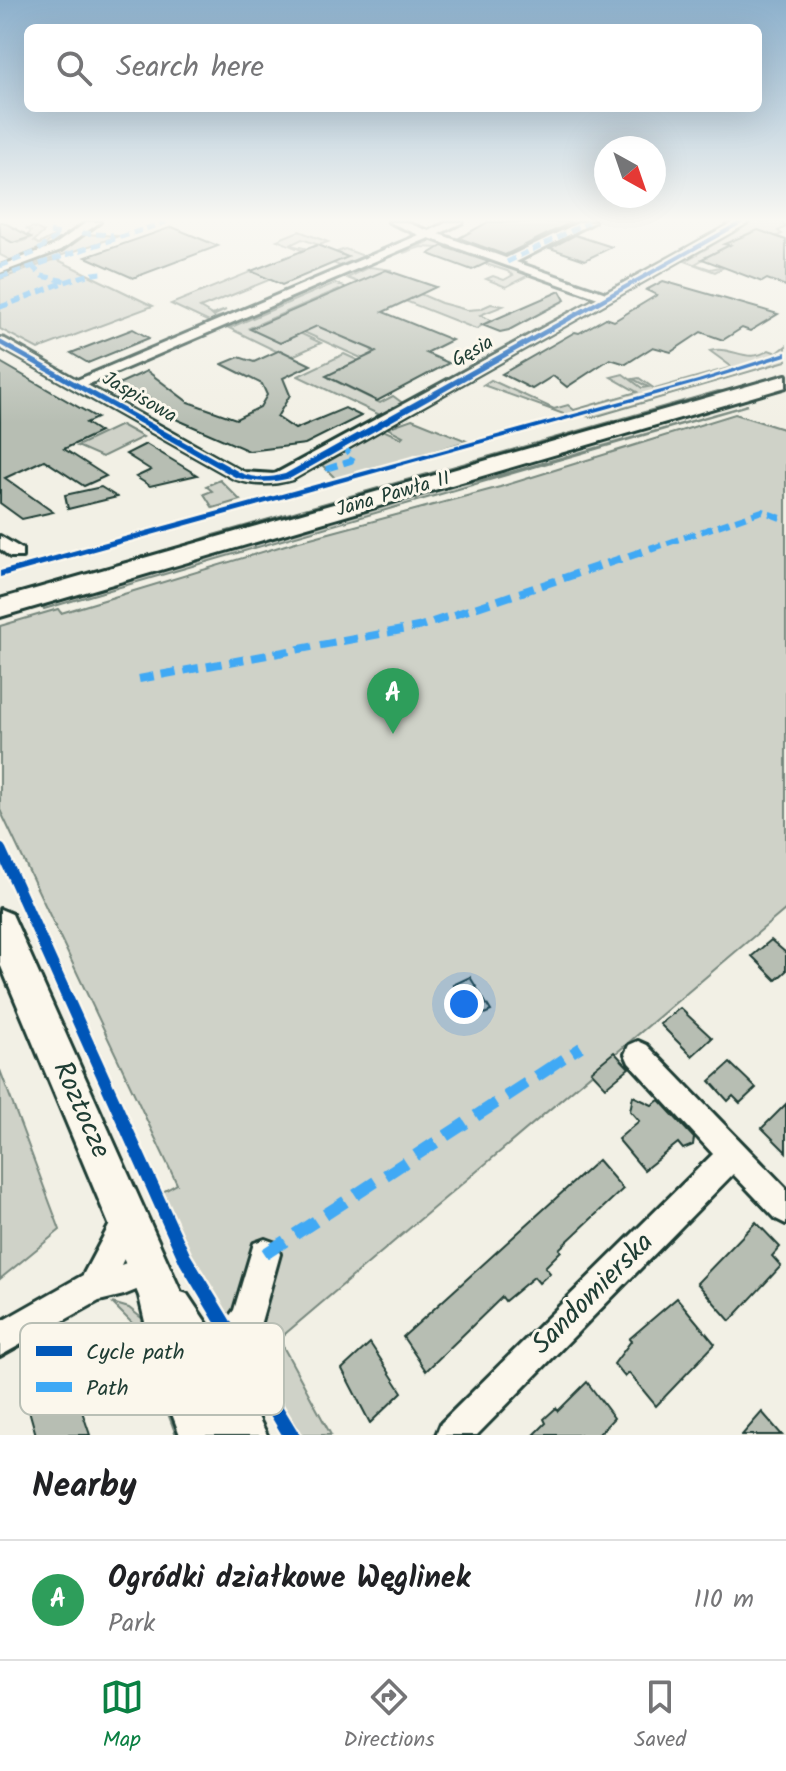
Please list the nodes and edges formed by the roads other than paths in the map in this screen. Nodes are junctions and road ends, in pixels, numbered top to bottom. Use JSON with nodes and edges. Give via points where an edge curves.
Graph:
{"nodes":[{"id":1,"x":303,"y":289,"type":"edge"},
{"id":2,"x":583,"y":289,"type":"edge"},
{"id":3,"x":624,"y":289,"type":"edge"},
{"id":4,"x":608,"y":298,"type":"junction"},
{"id":5,"x":0,"y":342,"type":"edge"},
{"id":6,"x":786,"y":365,"type":"edge"},
{"id":7,"x":786,"y":381,"type":"edge"},
{"id":8,"x":79,"y":384,"type":"junction"},
{"id":9,"x":260,"y":481,"type":"joint"},
{"id":10,"x":0,"y":541,"type":"edge"},
{"id":11,"x":16,"y":553,"type":"dead end"},
{"id":12,"x":0,"y":589,"type":"edge"},
{"id":13,"x":0,"y":608,"type":"edge"},
{"id":14,"x":0,"y":924,"type":"edge"},
{"id":15,"x":638,"y":1054,"type":"dead end"},
{"id":16,"x":733,"y":1154,"type":"junction"},
{"id":17,"x":786,"y":1209,"type":"edge"},
{"id":18,"x":128,"y":1219,"type":"junction"},
{"id":19,"x":265,"y":1254,"type":"dead end"},
{"id":20,"x":156,"y":1283,"type":"junction"},
{"id":21,"x":94,"y":1286,"type":"junction"},
{"id":22,"x":30,"y":1323,"type":"edge"},
{"id":23,"x":167,"y":1323,"type":"edge"},
{"id":24,"x":181,"y":1323,"type":"edge"},
{"id":25,"x":244,"y":1323,"type":"edge"},
{"id":26,"x":20,"y":1329,"type":"edge"},
{"id":27,"x":0,"y":1340,"type":"edge"},
{"id":28,"x":196,"y":1415,"type":"edge"},
{"id":29,"x":233,"y":1415,"type":"edge"},
{"id":30,"x":204,"y":1435,"type":"edge"},
{"id":31,"x":243,"y":1435,"type":"edge"},
{"id":32,"x":453,"y":1435,"type":"edge"}],
"edges":[{"from":1,"to":8,"type":"street"},
{"from":2,"to":4,"type":"street"},
{"from":3,"to":4,"type":"street","name":"Gęsia"},
{"from":4,"to":9,"type":"street","name":"Gęsia","via":[[288,476]]},
{"from":5,"to":8,"type":"street","name":"Jaspisowa"},
{"from":6,"to":12,"type":"main road","name":"Jana Pawła II"},
{"from":7,"to":13,"type":"main road","name":"Jana Pawła II"},
{"from":8,"to":9,"type":"street","name":"Jaspisowa","via":[[238,475]]},
{"from":10,"to":11,"type":"street"},
{"from":14,"to":18,"type":"street","name":"Roztocze"},
{"from":15,"to":16,"type":"street"},
{"from":16,"to":17,"type":"street"},
{"from":16,"to":32,"type":"street","name":"Sandomierska"},
{"from":18,"to":20,"type":"street","name":"Roztocze"},
{"from":18,"to":21,"type":"street"},
{"from":19,"to":25,"type":"street"},
{"from":20,"to":21,"type":"street","via":[[124,1280]]},
{"from":20,"to":23,"type":"street","name":"Roztocze"},
{"from":20,"to":24,"type":"street","name":"Roztocze"},
{"from":21,"to":22,"type":"street"},
{"from":26,"to":27,"type":"street"},
{"from":28,"to":30,"type":"street","name":"Roztocze"},
{"from":29,"to":31,"type":"street","name":"Roztocze"}]}
